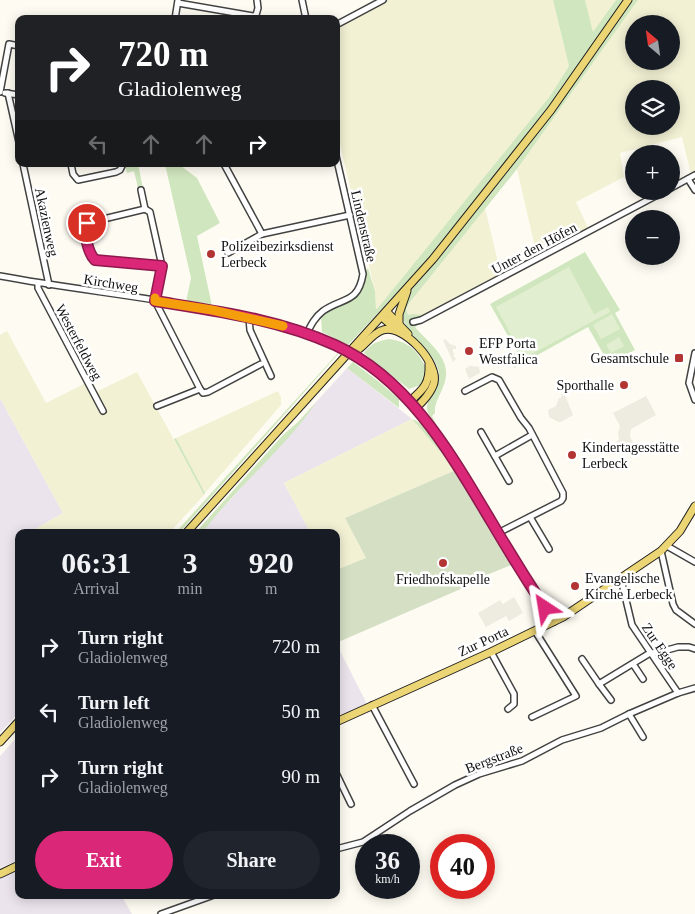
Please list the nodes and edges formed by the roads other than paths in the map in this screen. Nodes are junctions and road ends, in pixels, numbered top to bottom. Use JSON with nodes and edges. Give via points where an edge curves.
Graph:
{"nodes":[{"id":1,"x":257,"y":0,"type":"edge"},
{"id":2,"x":302,"y":0,"type":"edge"},
{"id":3,"x":383,"y":0,"type":"edge"},
{"id":4,"x":628,"y":0,"type":"edge"},
{"id":5,"x":178,"y":2,"type":"edge"},
{"id":6,"x":176,"y":15,"type":"edge"},
{"id":7,"x":248,"y":15,"type":"edge"},
{"id":8,"x":256,"y":15,"type":"edge"},
{"id":9,"x":305,"y":15,"type":"edge"},
{"id":10,"x":340,"y":23,"type":"edge"},
{"id":11,"x":15,"y":45,"type":"edge"},
{"id":12,"x":0,"y":92,"type":"edge"},
{"id":13,"x":8,"y":93,"type":"junction"},
{"id":14,"x":15,"y":94,"type":"edge"},
{"id":15,"x":15,"y":124,"type":"edge"},
{"id":16,"x":24,"y":167,"type":"edge"},
{"id":17,"x":72,"y":167,"type":"edge"},
{"id":18,"x":122,"y":167,"type":"edge"},
{"id":19,"x":226,"y":167,"type":"edge"},
{"id":20,"x":339,"y":167,"type":"edge"},
{"id":21,"x":695,"y":175,"type":"edge"},
{"id":22,"x":688,"y":179,"type":"junction"},
{"id":23,"x":680,"y":183,"type":"edge"},
{"id":24,"x":141,"y":190,"type":"dead end"},
{"id":25,"x":695,"y":190,"type":"edge"},
{"id":26,"x":648,"y":200,"type":"edge"},
{"id":27,"x":145,"y":209,"type":"junction"},
{"id":28,"x":350,"y":215,"type":"junction"},
{"id":29,"x":262,"y":234,"type":"junction"},
{"id":30,"x":228,"y":253,"type":"dead end"},
{"id":31,"x":162,"y":266,"type":"junction"},
{"id":32,"x":0,"y":276,"type":"edge"},
{"id":33,"x":38,"y":284,"type":"junction"},
{"id":34,"x":49,"y":285,"type":"junction"},
{"id":35,"x":407,"y":290,"type":"junction"},
{"id":36,"x":155,"y":301,"type":"junction"},
{"id":37,"x":384,"y":315,"type":"junction"},
{"id":38,"x":249,"y":318,"type":"junction"},
{"id":39,"x":413,"y":322,"type":"dead end"},
{"id":40,"x":399,"y":328,"type":"junction"},
{"id":41,"x":307,"y":333,"type":"junction"},
{"id":42,"x":695,"y":353,"type":"edge"},
{"id":43,"x":348,"y":356,"type":"junction"},
{"id":44,"x":429,"y":361,"type":"junction"},
{"id":45,"x":260,"y":364,"type":"dead end"},
{"id":46,"x":271,"y":376,"type":"dead end"},
{"id":47,"x":200,"y":389,"type":"junction"},
{"id":48,"x":465,"y":391,"type":"dead end"},
{"id":49,"x":695,"y":400,"type":"edge"},
{"id":50,"x":410,"y":401,"type":"junction"},
{"id":51,"x":157,"y":406,"type":"dead end"},
{"id":52,"x":416,"y":408,"type":"junction"},
{"id":53,"x":103,"y":411,"type":"dead end"},
{"id":54,"x":481,"y":432,"type":"dead end"},
{"id":55,"x":532,"y":435,"type":"junction"},
{"id":56,"x":495,"y":456,"type":"junction"},
{"id":57,"x":509,"y":481,"type":"dead end"},
{"id":58,"x":695,"y":506,"type":"edge"},
{"id":59,"x":530,"y":517,"type":"junction"},
{"id":60,"x":190,"y":529,"type":"edge"},
{"id":61,"x":498,"y":533,"type":"junction"},
{"id":62,"x":667,"y":546,"type":"junction"},
{"id":63,"x":549,"y":549,"type":"dead end"},
{"id":64,"x":661,"y":551,"type":"junction"},
{"id":65,"x":695,"y":562,"type":"edge"},
{"id":66,"x":621,"y":579,"type":"junction"},
{"id":67,"x":554,"y":622,"type":"junction"},
{"id":68,"x":695,"y":624,"type":"edge"},
{"id":69,"x":535,"y":630,"type":"junction"},
{"id":70,"x":695,"y":649,"type":"edge"},
{"id":71,"x":491,"y":652,"type":"junction"},
{"id":72,"x":650,"y":653,"type":"junction"},
{"id":73,"x":582,"y":658,"type":"dead end"},
{"id":74,"x":633,"y":664,"type":"junction"},
{"id":75,"x":643,"y":679,"type":"dead end"},
{"id":76,"x":599,"y":684,"type":"junction"},
{"id":77,"x":695,"y":688,"type":"edge"},
{"id":78,"x":678,"y":693,"type":"junction"},
{"id":79,"x":610,"y":700,"type":"dead end"},
{"id":80,"x":372,"y":705,"type":"junction"},
{"id":81,"x":508,"y":709,"type":"dead end"},
{"id":82,"x":629,"y":714,"type":"junction"},
{"id":83,"x":532,"y":717,"type":"dead end"},
{"id":84,"x":340,"y":720,"type":"edge"},
{"id":85,"x":15,"y":725,"type":"edge"},
{"id":86,"x":643,"y":737,"type":"dead end"},
{"id":87,"x":0,"y":742,"type":"edge"},
{"id":88,"x":340,"y":782,"type":"edge"},
{"id":89,"x":414,"y":784,"type":"dead end"},
{"id":90,"x":350,"y":804,"type":"dead end"},
{"id":91,"x":340,"y":847,"type":"edge"},
{"id":92,"x":15,"y":867,"type":"edge"},
{"id":93,"x":0,"y":874,"type":"edge"},
{"id":94,"x":203,"y":899,"type":"edge"},
{"id":95,"x":161,"y":914,"type":"edge"}],
"edges":[{"from":1,"to":8,"type":"street"},
{"from":2,"to":9,"type":"street"},
{"from":3,"to":10,"type":"street"},
{"from":4,"to":35,"type":"main road","via":[[551,110]]},
{"from":5,"to":6,"type":"street"},
{"from":5,"to":7,"type":"street"},
{"from":11,"to":12,"type":"street","via":[[9,44]]},
{"from":12,"to":13,"type":"street"},
{"from":13,"to":14,"type":"street"},
{"from":13,"to":15,"type":"street"},
{"from":16,"to":34,"type":"street","name":"Akazienweg"},
{"from":17,"to":18,"type":"street","via":[[78,180],[116,172]]},
{"from":19,"to":29,"type":"street"},
{"from":20,"to":28,"type":"street","name":"Lindenstraße"},
{"from":21,"to":22,"type":"street"},
{"from":22,"to":23,"type":"street"},
{"from":22,"to":25,"type":"street"},
{"from":24,"to":27,"type":"street"},
{"from":26,"to":39,"type":"street","name":"Unter den Höfen"},
{"from":27,"to":31,"type":"street","via":[[150,212]]},
{"from":27,"to":31,"type":"street","via":[[87,223],[85,230],[91,254],[98,261]]},
{"from":28,"to":29,"type":"street"},
{"from":28,"to":41,"type":"street","name":"Lindenstraße","via":[[363,274],[361,287],[352,298],[323,311]]},
{"from":29,"to":30,"type":"street"},
{"from":31,"to":36,"type":"street"},
{"from":32,"to":33,"type":"street","name":"Kirchweg"},
{"from":33,"to":34,"type":"street","name":"Kirchweg"},
{"from":33,"to":53,"type":"street","name":"Westerfeldweg"},
{"from":34,"to":36,"type":"street","name":"Kirchweg"},
{"from":35,"to":37,"type":"main road"},
{"from":35,"to":40,"type":"main road","via":[[399,314]]},
{"from":36,"to":38,"type":"street","name":"Kirchweg"},
{"from":36,"to":47,"type":"street"},
{"from":37,"to":40,"type":"main road"},
{"from":37,"to":43,"type":"main road"},
{"from":38,"to":41,"type":"street","name":"Kirchweg"},
{"from":38,"to":46,"type":"street","via":[[253,338]]},
{"from":40,"to":43,"type":"main road","via":[[382,330]]},
{"from":40,"to":44,"type":"main road"},
{"from":41,"to":50,"type":"street","name":"Kirchweg","bridge":true,"via":[[364,362]]},
{"from":42,"to":49,"type":"street","via":[[689,383]]},
{"from":43,"to":60,"type":"main road"},
{"from":44,"to":50,"type":"main road","via":[[429,380]]},
{"from":44,"to":52,"type":"main road","via":[[434,382]]},
{"from":45,"to":47,"type":"street","via":[[208,392]]},
{"from":47,"to":51,"type":"street"},
{"from":48,"to":55,"type":"street","via":[[492,377],[500,380]]},
{"from":50,"to":52,"type":"street","name":"Kirchweg"},
{"from":52,"to":61,"type":"street","name":"Kirchweg","via":[[441,439]]},
{"from":54,"to":56,"type":"street"},
{"from":55,"to":56,"type":"street"},
{"from":55,"to":59,"type":"street","via":[[563,498]]},
{"from":56,"to":57,"type":"street"},
{"from":58,"to":62,"type":"main road","name":"Zur Porta"},
{"from":59,"to":61,"type":"street"},
{"from":59,"to":63,"type":"street"},
{"from":61,"to":67,"type":"street","name":"Kirchweg"},
{"from":62,"to":64,"type":"main road","name":"Zur Porta"},
{"from":62,"to":65,"type":"street"},
{"from":64,"to":66,"type":"main road","name":"Zur Porta"},
{"from":64,"to":68,"type":"street","via":[[673,604]]},
{"from":66,"to":67,"type":"main road","name":"Zur Porta"},
{"from":66,"to":72,"type":"street","name":"Zur Egge","via":[[632,625]]},
{"from":67,"to":69,"type":"main road","name":"Zur Porta"},
{"from":69,"to":71,"type":"main road","name":"Zur Porta"},
{"from":69,"to":83,"type":"street","via":[[576,696]]},
{"from":70,"to":72,"type":"street","via":[[678,647]]},
{"from":71,"to":80,"type":"main road","name":"Zur Porta"},
{"from":71,"to":81,"type":"street","via":[[514,694],[514,704]]},
{"from":72,"to":74,"type":"street"},
{"from":72,"to":78,"type":"street","name":"Zur Egge"},
{"from":73,"to":76,"type":"street"},
{"from":74,"to":75,"type":"street"},
{"from":74,"to":76,"type":"street"},
{"from":76,"to":79,"type":"street"},
{"from":77,"to":78,"type":"street","name":"Bergstraße"},
{"from":78,"to":82,"type":"street","name":"Bergstraße"},
{"from":80,"to":84,"type":"main road","name":"Zur Porta"},
{"from":80,"to":89,"type":"street"},
{"from":82,"to":86,"type":"street"},
{"from":82,"to":91,"type":"street","name":"Bergstraße","via":[[601,728],[562,740],[522,761],[479,774],[410,811],[364,842]]},
{"from":85,"to":87,"type":"main road"},
{"from":88,"to":90,"type":"street"},
{"from":92,"to":93,"type":"main road"},
{"from":94,"to":95,"type":"street"}]}
